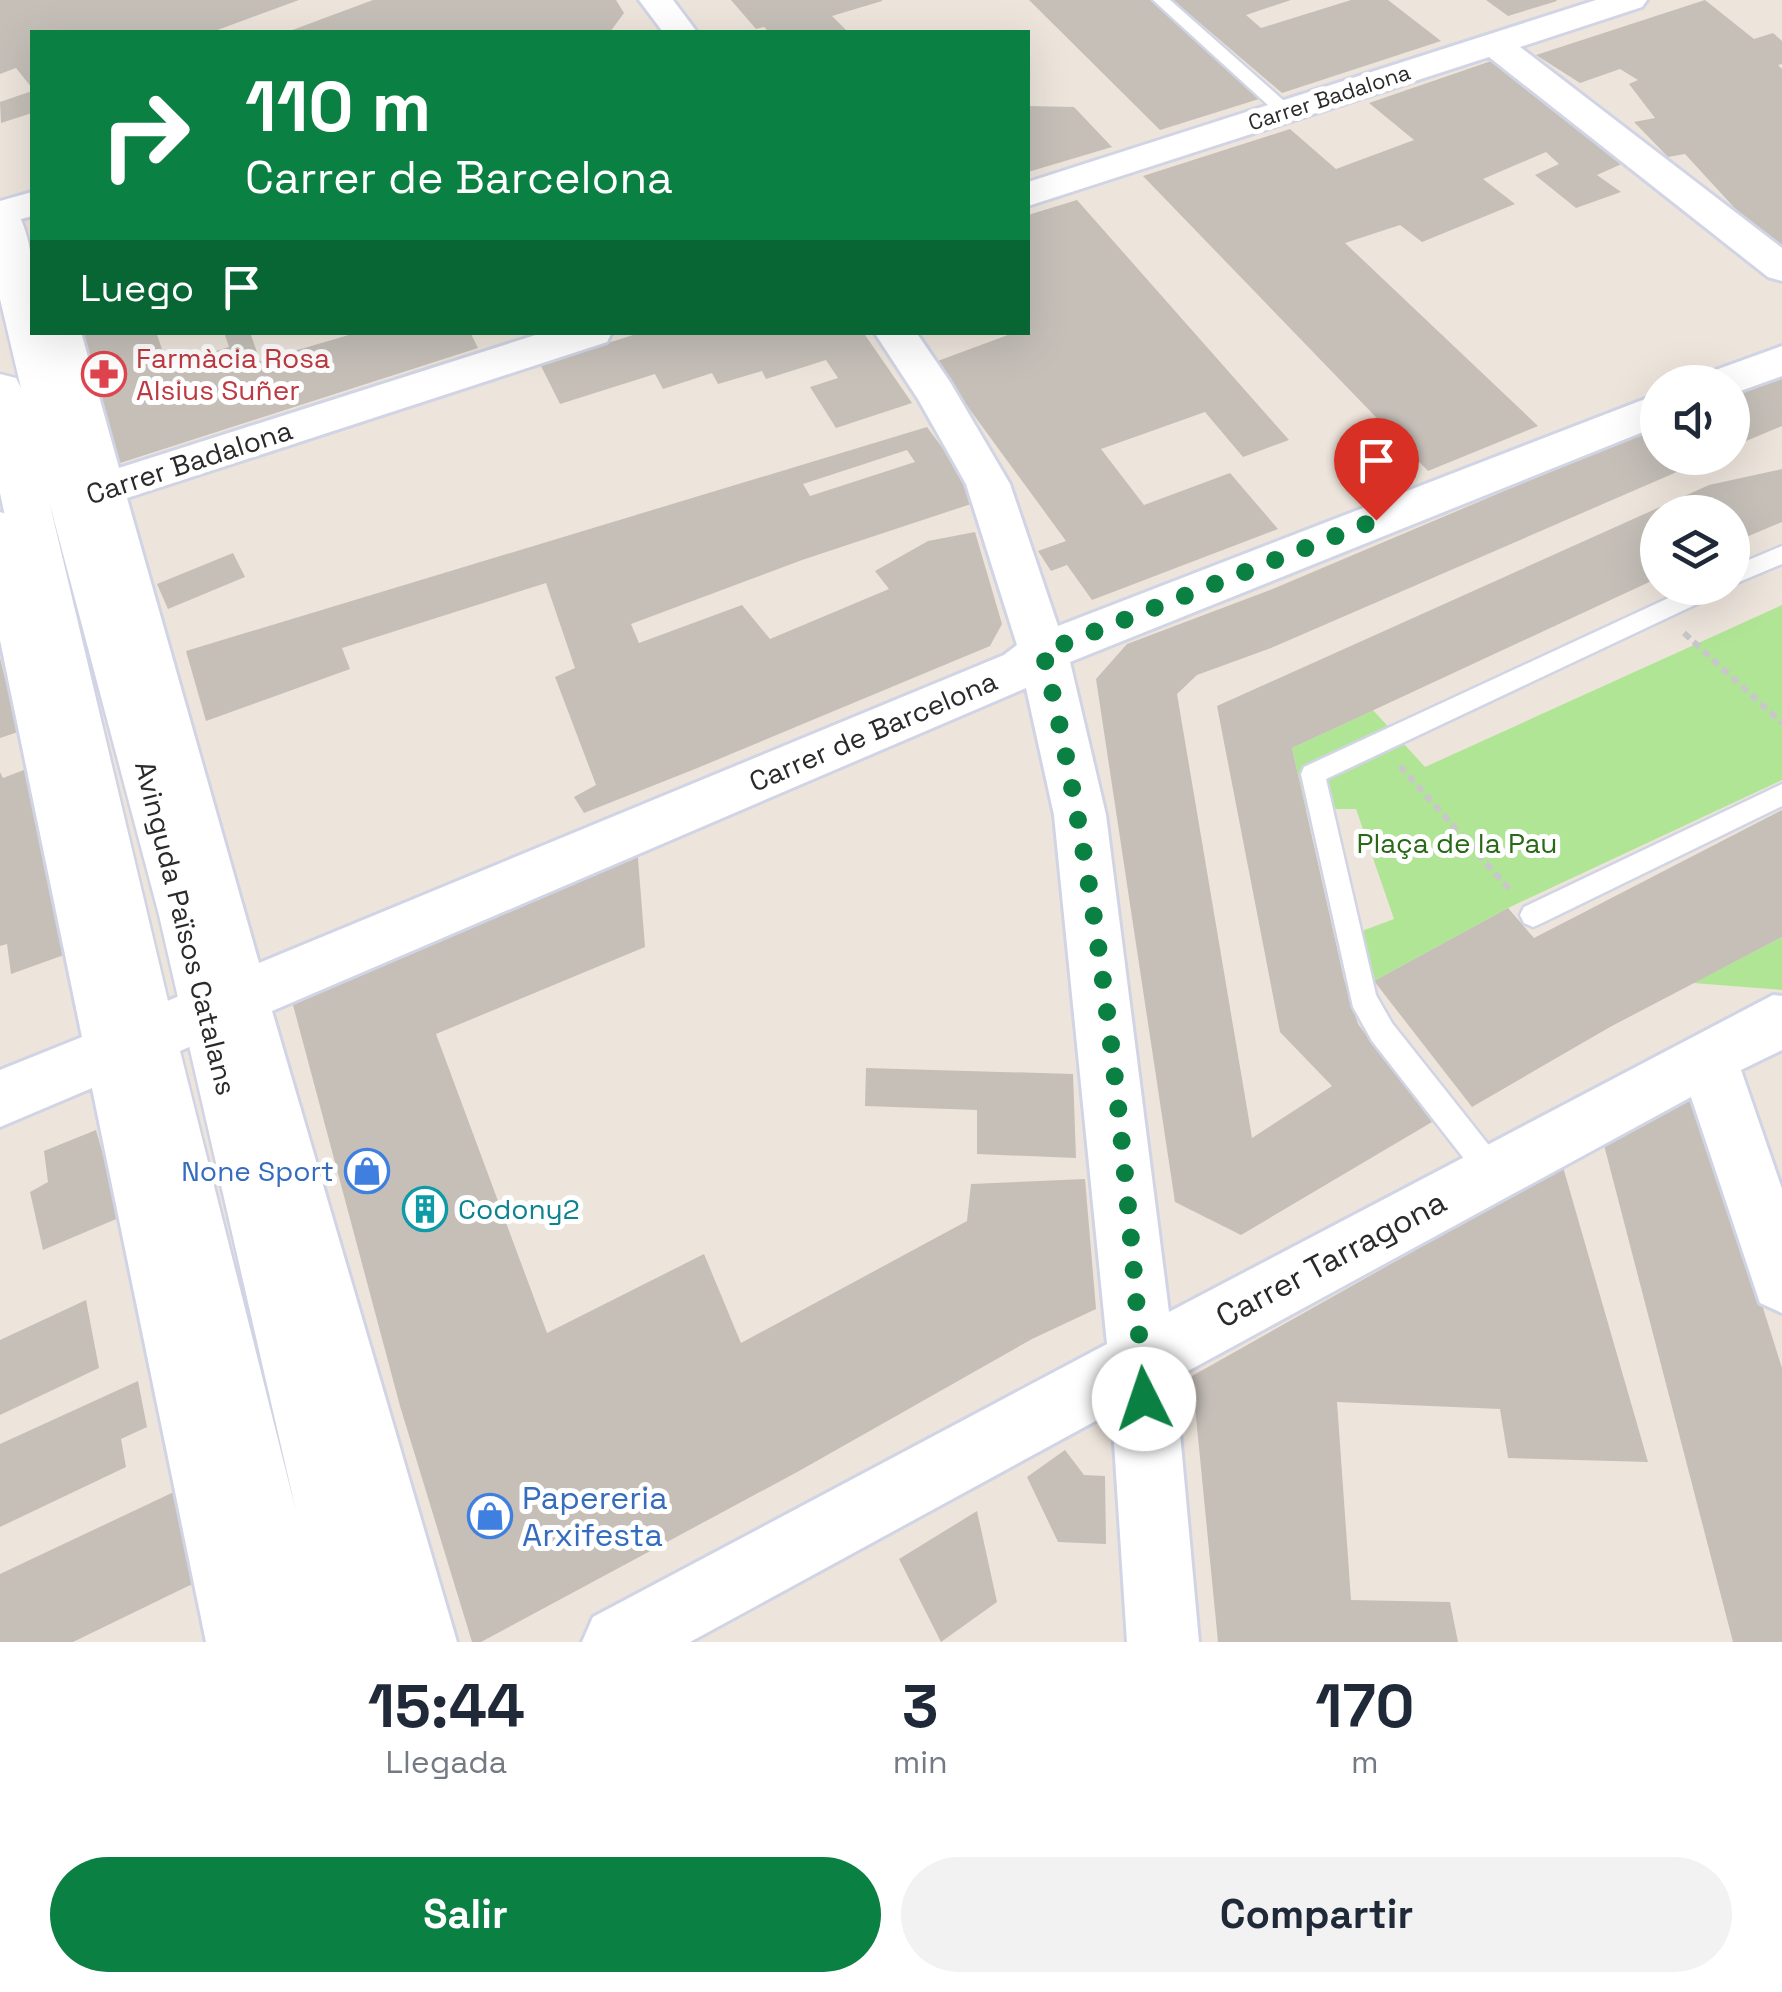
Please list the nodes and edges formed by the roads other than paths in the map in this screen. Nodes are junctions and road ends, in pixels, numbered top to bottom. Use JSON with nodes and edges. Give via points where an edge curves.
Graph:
{"nodes":[{"id":1,"x":656,"y":0,"type":"edge"},
{"id":2,"x":1161,"y":0,"type":"edge"},
{"id":3,"x":1630,"y":0,"type":"edge"},
{"id":4,"x":677,"y":30,"type":"edge"},
{"id":5,"x":1494,"y":43,"type":"junction"},
{"id":6,"x":1286,"y":112,"type":"junction"},
{"id":7,"x":1030,"y":193,"type":"edge"},
{"id":8,"x":18,"y":215,"type":"edge"},
{"id":9,"x":30,"y":263,"type":"edge"},
{"id":10,"x":1782,"y":268,"type":"edge"},
{"id":11,"x":48,"y":335,"type":"edge"},
{"id":12,"x":61,"y":335,"type":"edge"},
{"id":13,"x":583,"y":335,"type":"edge"},
{"id":14,"x":896,"y":335,"type":"edge"},
{"id":15,"x":1782,"y":360,"type":"edge"},
{"id":16,"x":1750,"y":372,"type":"edge"},
{"id":17,"x":0,"y":390,"type":"edge"},
{"id":18,"x":1640,"y":416,"type":"edge"},
{"id":19,"x":88,"y":494,"type":"junction"},
{"id":20,"x":0,"y":529,"type":"edge"},
{"id":21,"x":1782,"y":554,"type":"edge"},
{"id":22,"x":1750,"y":569,"type":"edge"},
{"id":23,"x":1673,"y":605,"type":"edge"},
{"id":24,"x":1043,"y":652,"type":"junction"},
{"id":25,"x":1782,"y":794,"type":"edge"},
{"id":26,"x":1533,"y":915,"type":"road end"},
{"id":27,"x":224,"y":1005,"type":"junction"},
{"id":28,"x":1782,"y":1023,"type":"edge"},
{"id":29,"x":129,"y":1046,"type":"junction"},
{"id":30,"x":1708,"y":1059,"type":"junction"},
{"id":31,"x":0,"y":1099,"type":"edge"},
{"id":32,"x":1494,"y":1173,"type":"junction"},
{"id":33,"x":1782,"y":1281,"type":"edge"},
{"id":34,"x":1141,"y":1360,"type":"junction"},
{"id":35,"x":242,"y":1642,"type":"edge"},
{"id":36,"x":292,"y":1642,"type":"edge"},
{"id":37,"x":363,"y":1642,"type":"edge"},
{"id":38,"x":421,"y":1642,"type":"edge"},
{"id":39,"x":618,"y":1642,"type":"edge"},
{"id":40,"x":1163,"y":1642,"type":"edge"}],
"edges":[{"from":1,"to":4,"type":"street"},
{"from":2,"to":6,"type":"lane"},
{"from":3,"to":5,"type":"street","name":"Carrer Badalona"},
{"from":5,"to":6,"type":"street","name":"Carrer Badalona"},
{"from":5,"to":10,"type":"street"},
{"from":6,"to":7,"type":"street","name":"Carrer Badalona"},
{"from":8,"to":9,"type":"main road","name":"Avinguda Països Catalans"},
{"from":11,"to":19,"type":"main road","name":"Avinguda Països Catalans"},
{"from":12,"to":19,"type":"street","name":"Avinguda Països Catalans"},
{"from":13,"to":19,"type":"street","name":"Carrer Badalona"},
{"from":14,"to":24,"type":"street","via":[[988,484]]},
{"from":15,"to":16,"type":"street"},
{"from":17,"to":29,"type":"main road"},
{"from":18,"to":24,"type":"street","name":"Carrer de Barcelona"},
{"from":19,"to":27,"type":"main road","name":"Avinguda Països Catalans","via":[[188,915]]},
{"from":20,"to":29,"type":"street"},
{"from":21,"to":22,"type":"lane"},
{"from":23,"to":32,"type":"lane","via":[[1313,774],[1362,998]]},
{"from":24,"to":27,"type":"street","name":"Carrer de Barcelona","via":[[1021,669]]},
{"from":24,"to":34,"type":"street","via":[[1080,814]]},
{"from":25,"to":26,"type":"lane"},
{"from":27,"to":29,"type":"street","name":"Carrer de Barcelona"},
{"from":27,"to":37,"type":"main road","name":"Avinguda Països Catalans"},
{"from":27,"to":38,"type":"street","name":"Avinguda Països Catalans"},
{"from":28,"to":30,"type":"street","name":"Carrer Tarragona"},
{"from":29,"to":31,"type":"street","name":"Carrer de Barcelona"},
{"from":29,"to":35,"type":"street"},
{"from":29,"to":36,"type":"main road"},
{"from":30,"to":32,"type":"street","name":"Carrer Tarragona"},
{"from":30,"to":33,"type":"street"},
{"from":32,"to":34,"type":"street","name":"Carrer Tarragona"},
{"from":34,"to":39,"type":"street","name":"Carrer Tarragona"},
{"from":34,"to":40,"type":"street"}]}
